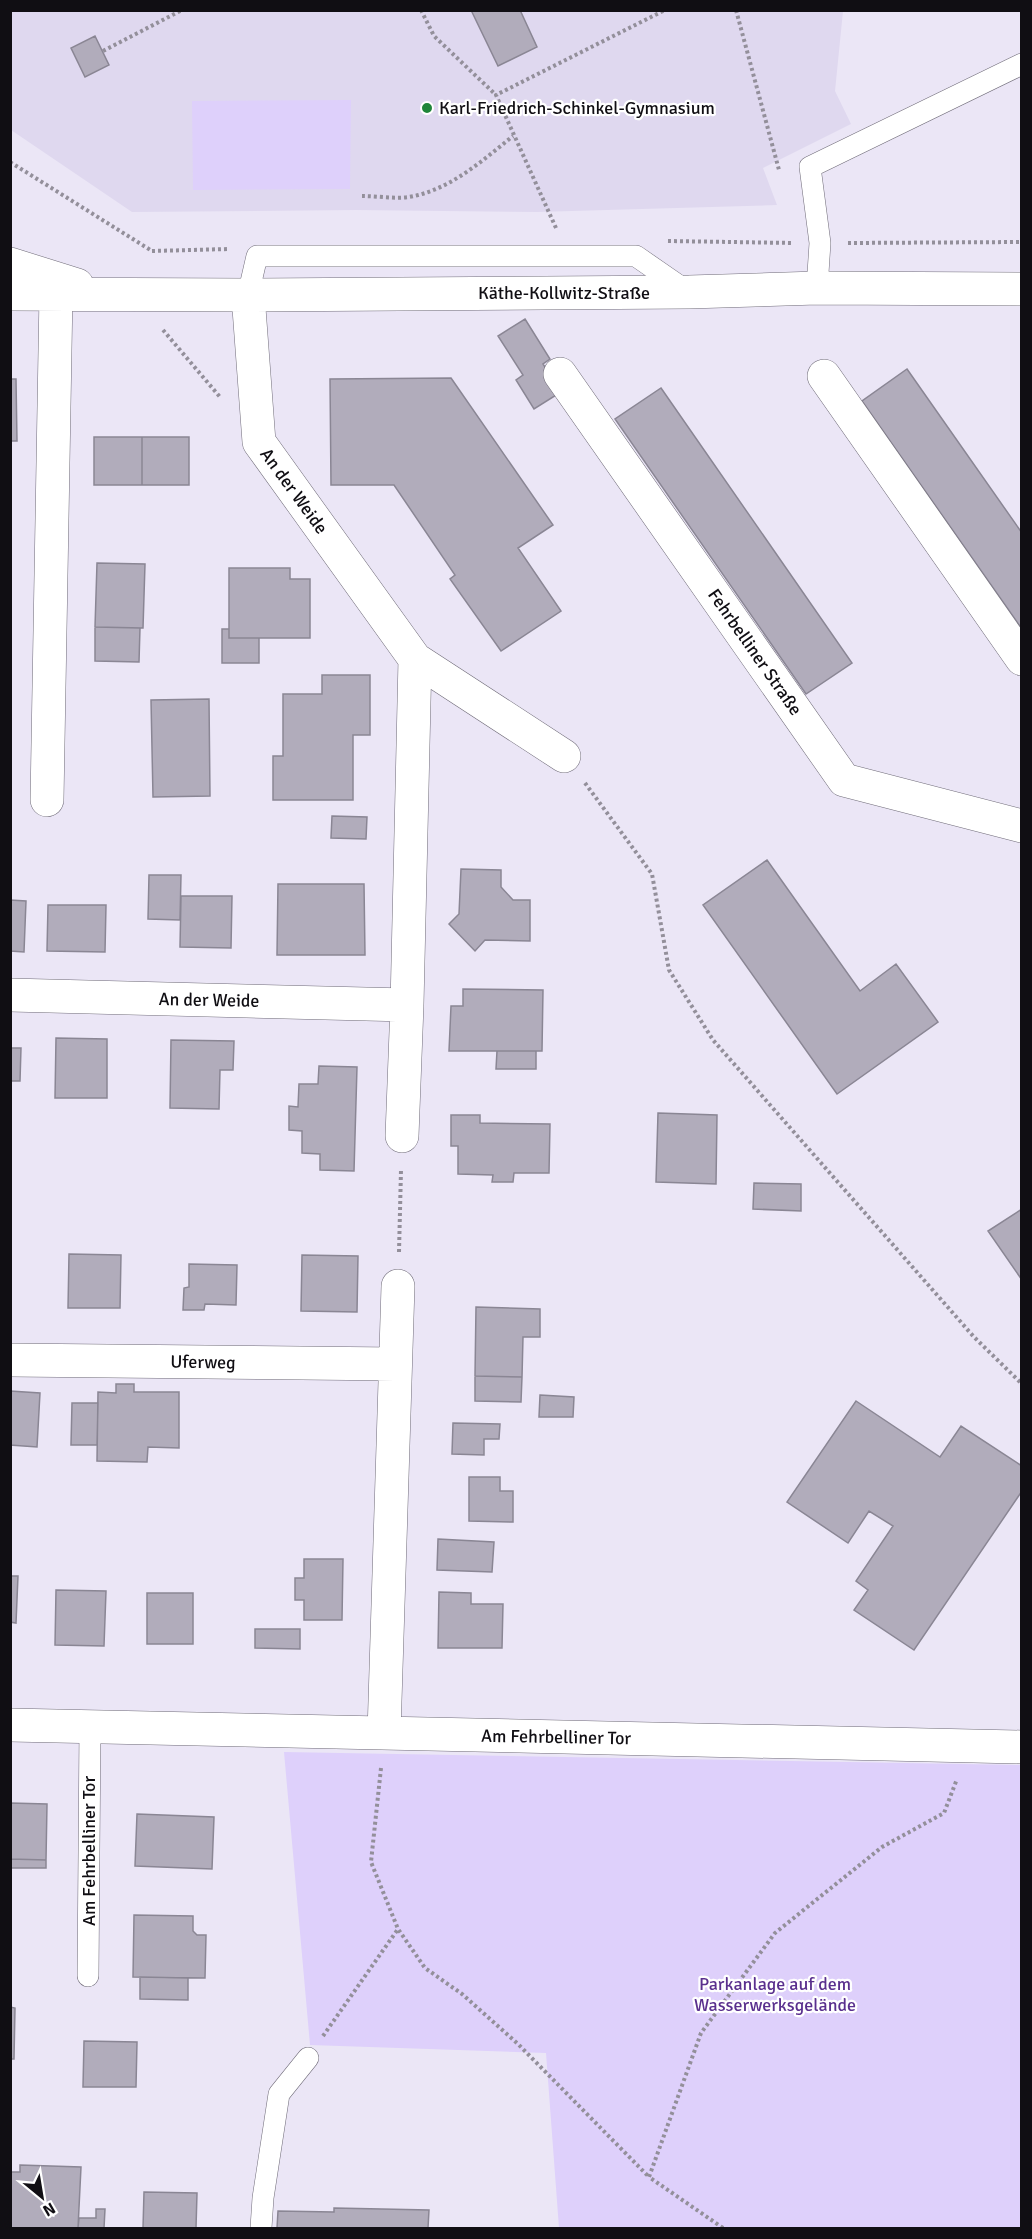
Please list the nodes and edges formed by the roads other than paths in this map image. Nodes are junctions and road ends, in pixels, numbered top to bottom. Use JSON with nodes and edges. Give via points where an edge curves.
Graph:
{"nodes":[{"id":1,"x":1022,"y":64,"type":"edge"},
{"id":2,"x":10,"y":264,"type":"edge"},
{"id":3,"x":817,"y":288,"type":"junction"},
{"id":4,"x":1022,"y":289,"type":"edge"},
{"id":5,"x":10,"y":294,"type":"edge"},
{"id":6,"x":56,"y":294,"type":"junction"},
{"id":7,"x":107,"y":295,"type":"junction"},
{"id":8,"x":248,"y":295,"type":"junction"},
{"id":9,"x":560,"y":374,"type":"dead end"},
{"id":10,"x":824,"y":376,"type":"dead end"},
{"id":11,"x":416,"y":659,"type":"junction"},
{"id":12,"x":1022,"y":659,"type":"edge"},
{"id":13,"x":564,"y":756,"type":"road end"},
{"id":14,"x":47,"y":800,"type":"dead end"},
{"id":15,"x":1022,"y":826,"type":"edge"},
{"id":16,"x":10,"y":995,"type":"edge"},
{"id":17,"x":407,"y":1005,"type":"junction"},
{"id":18,"x":402,"y":1136,"type":"road end"},
{"id":19,"x":398,"y":1287,"type":"road end"},
{"id":20,"x":10,"y":1359,"type":"edge"},
{"id":21,"x":395,"y":1364,"type":"junction"},
{"id":22,"x":10,"y":1725,"type":"edge"},
{"id":23,"x":90,"y":1727,"type":"junction"},
{"id":24,"x":384,"y":1733,"type":"junction"},
{"id":25,"x":1022,"y":1747,"type":"edge"},
{"id":26,"x":88,"y":1976,"type":"dead end"},
{"id":27,"x":308,"y":2058,"type":"road end"},
{"id":28,"x":261,"y":2229,"type":"edge"}],
"edges":[{"from":1,"to":3,"type":"lane","via":[[810,167],[820,243]]},
{"from":2,"to":7,"type":"street","name":"Käthe-Kollwitz-Straße"},
{"from":3,"to":4,"type":"street","name":"Käthe-Kollwitz-Straße"},
{"from":3,"to":8,"type":"street","name":"Käthe-Kollwitz-Straße"},
{"from":5,"to":6,"type":"street","name":"Käthe-Kollwitz-Straße"},
{"from":6,"to":7,"type":"street","name":"Käthe-Kollwitz-Straße"},
{"from":6,"to":14,"type":"street"},
{"from":7,"to":8,"type":"street","name":"Käthe-Kollwitz-Straße"},
{"from":8,"to":11,"type":"street","name":"An der Weide","via":[[259,442]]},
{"from":9,"to":15,"type":"street","name":"Fehrbelliner Straße","via":[[844,780]]},
{"from":10,"to":12,"type":"street"},
{"from":11,"to":13,"type":"street","name":"An der Weide"},
{"from":11,"to":17,"type":"street"},
{"from":16,"to":17,"type":"street","name":"An der Weide"},
{"from":17,"to":18,"type":"street"},
{"from":19,"to":21,"type":"street"},
{"from":20,"to":21,"type":"street","name":"Uferweg"},
{"from":21,"to":24,"type":"street"},
{"from":22,"to":23,"type":"street","name":"Am Fehrbelliner Tor"},
{"from":23,"to":24,"type":"street","name":"Am Fehrbelliner Tor"},
{"from":23,"to":26,"type":"lane","name":"Am Fehrbelliner Tor"},
{"from":24,"to":25,"type":"street","name":"Am Fehrbelliner Tor"},
{"from":27,"to":28,"type":"lane","via":[[279,2094]]}]}
